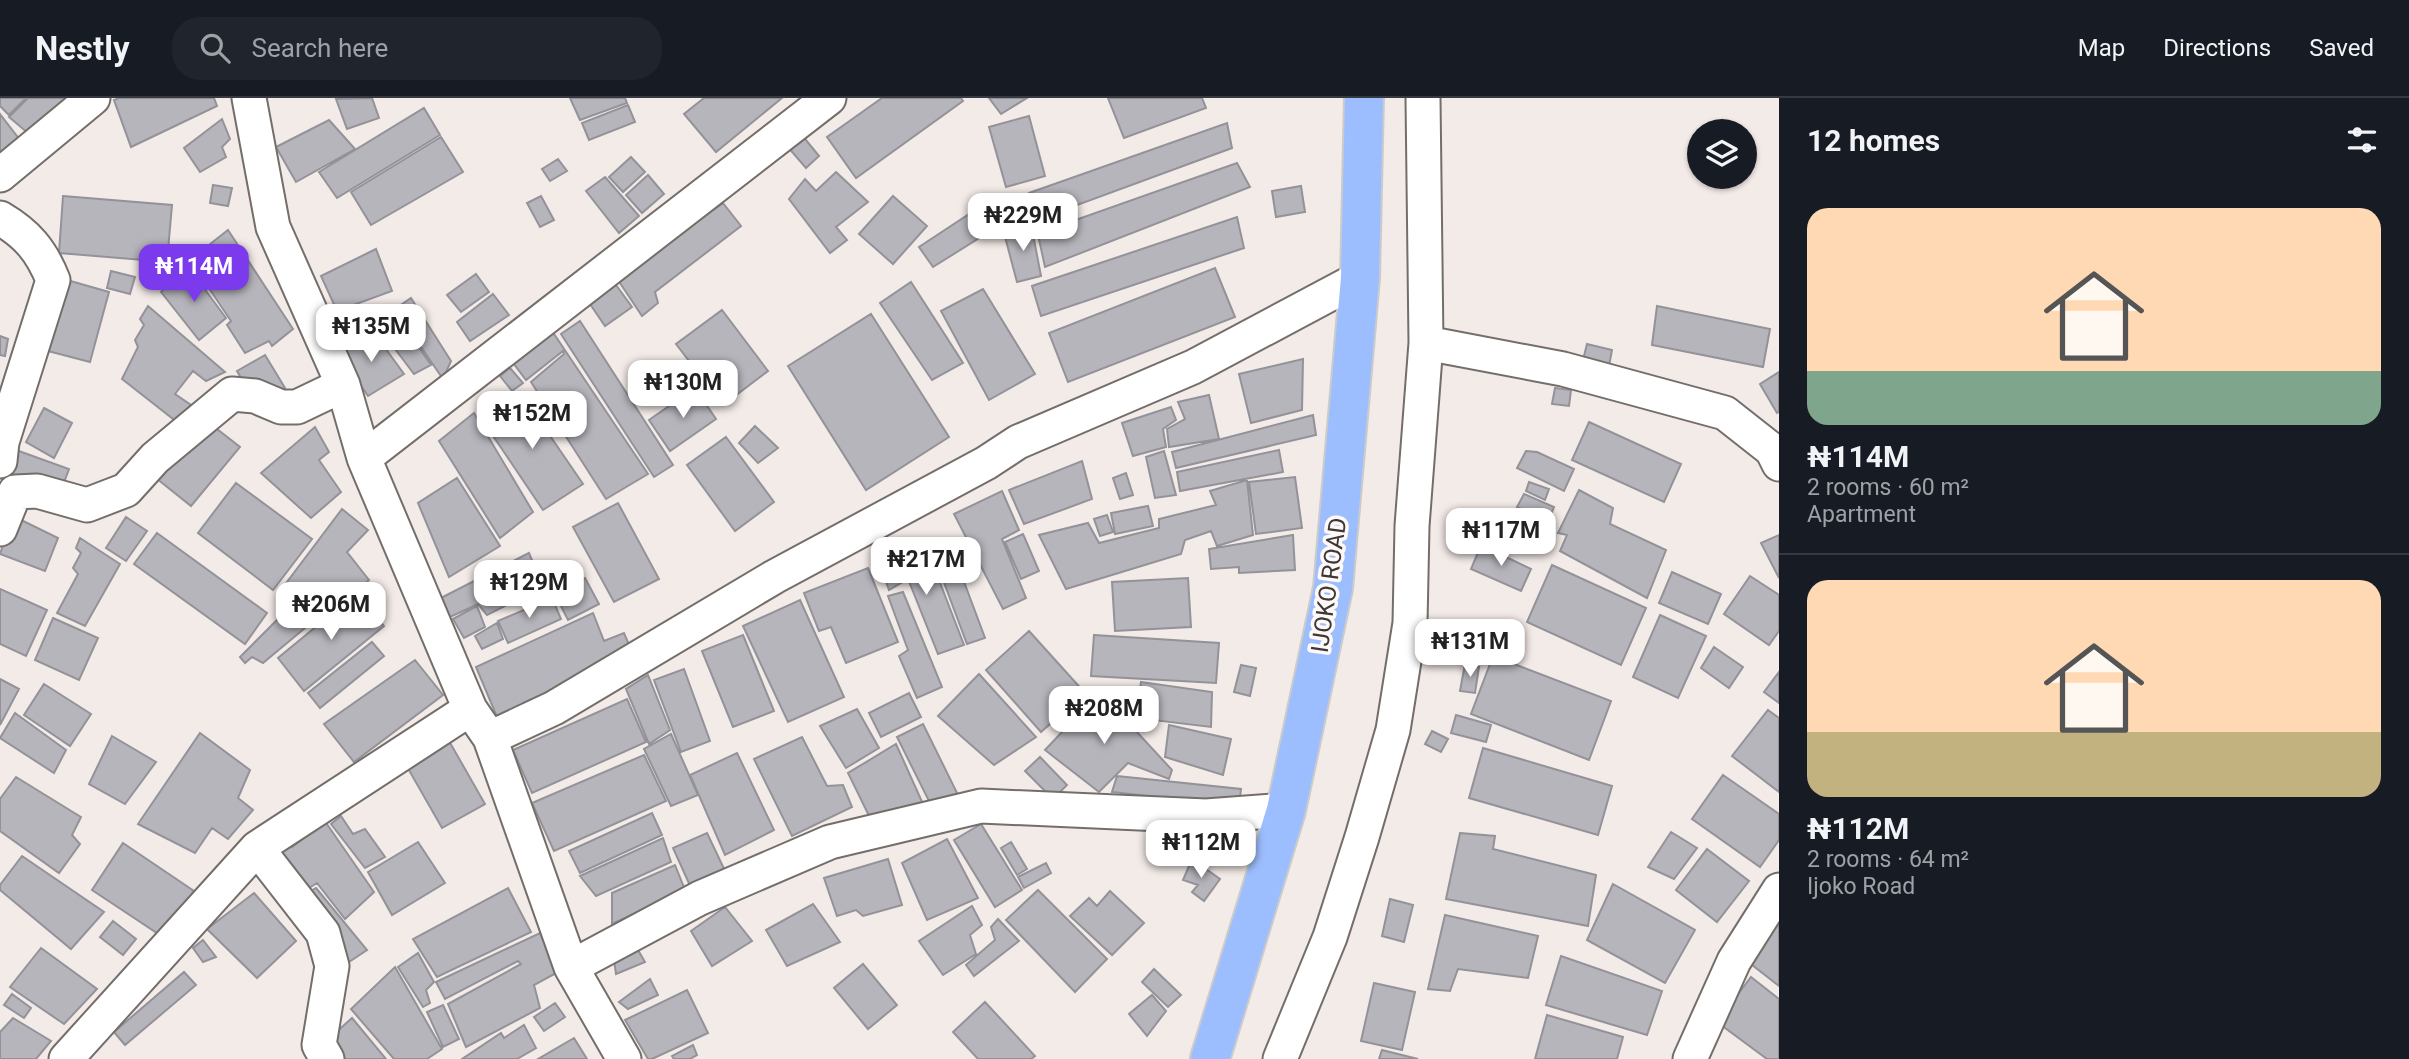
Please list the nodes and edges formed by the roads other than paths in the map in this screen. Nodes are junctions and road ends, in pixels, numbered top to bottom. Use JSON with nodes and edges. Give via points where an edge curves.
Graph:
{"nodes":[{"id":1,"x":93,"y":98,"type":"edge"},
{"id":2,"x":248,"y":98,"type":"edge"},
{"id":3,"x":829,"y":98,"type":"edge"},
{"id":4,"x":1364,"y":98,"type":"edge"},
{"id":5,"x":1423,"y":98,"type":"edge"},
{"id":6,"x":0,"y":176,"type":"edge"},
{"id":7,"x":0,"y":218,"type":"edge"},
{"id":8,"x":1360,"y":278,"type":"junction"},
{"id":9,"x":1426,"y":343,"type":"junction"},
{"id":10,"x":343,"y":386,"type":"junction"},
{"id":11,"x":364,"y":458,"type":"junction"},
{"id":12,"x":0,"y":461,"type":"edge"},
{"id":13,"x":1779,"y":464,"type":"edge"},
{"id":14,"x":7,"y":486,"type":"edge"},
{"id":15,"x":0,"y":528,"type":"edge"},
{"id":16,"x":470,"y":709,"type":"junction"},
{"id":17,"x":489,"y":738,"type":"junction"},
{"id":18,"x":1286,"y":810,"type":"junction"},
{"id":19,"x":257,"y":848,"type":"junction"},
{"id":20,"x":1779,"y":890,"type":"edge"},
{"id":21,"x":571,"y":967,"type":"junction"},
{"id":22,"x":66,"y":1059,"type":"edge"},
{"id":23,"x":327,"y":1059,"type":"edge"},
{"id":24,"x":624,"y":1059,"type":"edge"},
{"id":25,"x":1210,"y":1059,"type":"edge"},
{"id":26,"x":1280,"y":1059,"type":"edge"},
{"id":27,"x":1690,"y":1059,"type":"edge"}],
"edges":[{"from":1,"to":6,"type":"street"},
{"from":2,"to":10,"type":"street","via":[[273,227]]},
{"from":3,"to":11,"type":"street"},
{"from":4,"to":8,"type":"main road","name":"IJOKO ROAD"},
{"from":5,"to":9,"type":"street"},
{"from":7,"to":12,"type":"street","via":[[23,232],[52,280]]},
{"from":8,"to":17,"type":"street","via":[[1192,367],[1018,443],[774,577],[554,708]]},
{"from":8,"to":18,"type":"main road","name":"IJOKO ROAD","via":[[1333,587]]},
{"from":9,"to":13,"type":"street","via":[[1563,369],[1725,413],[1772,450]]},
{"from":9,"to":26,"type":"street","via":[[1412,526],[1410,624],[1393,730],[1330,937]]},
{"from":10,"to":11,"type":"street"},
{"from":10,"to":14,"type":"street","via":[[297,407],[232,394],[155,458],[126,490],[87,505]]},
{"from":11,"to":16,"type":"street"},
{"from":14,"to":15,"type":"street"},
{"from":16,"to":17,"type":"street"},
{"from":16,"to":19,"type":"street"},
{"from":17,"to":21,"type":"street"},
{"from":18,"to":21,"type":"street","via":[[1206,816],[981,806],[830,842],[700,898]]},
{"from":18,"to":25,"type":"main road","name":"IJOKO ROAD"},
{"from":19,"to":22,"type":"street"},
{"from":19,"to":23,"type":"street","via":[[323,933],[332,966],[319,1045]]},
{"from":20,"to":27,"type":"street","via":[[1734,961]]},
{"from":21,"to":24,"type":"street"}]}
